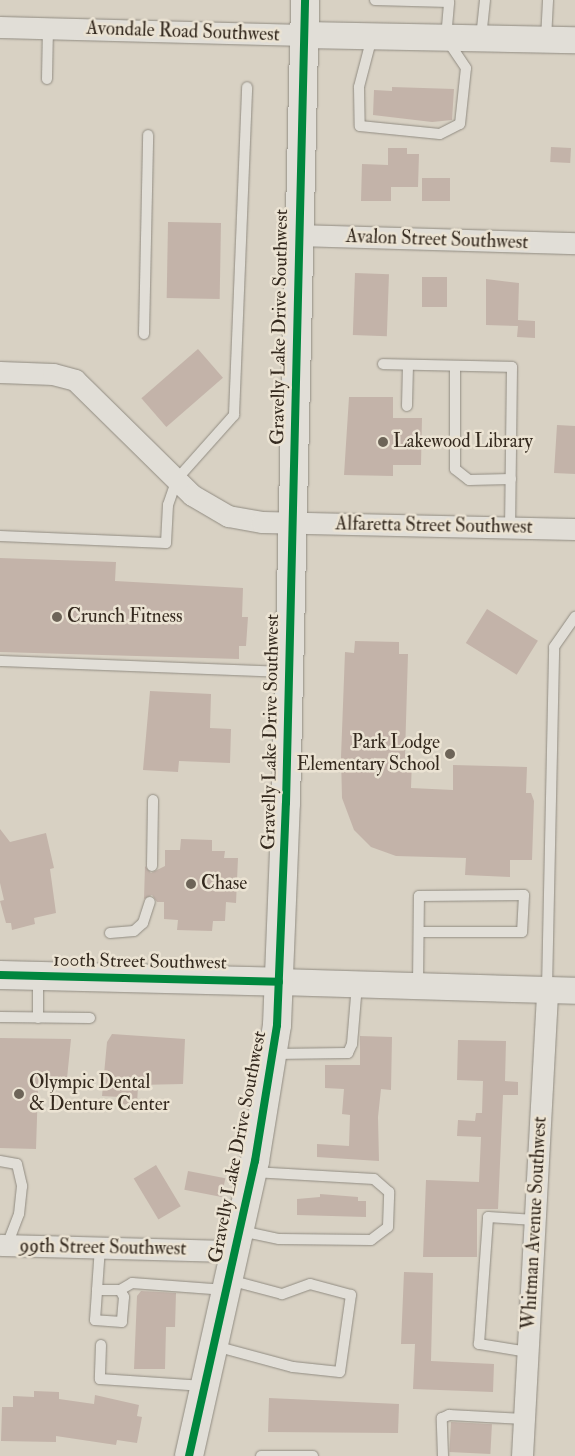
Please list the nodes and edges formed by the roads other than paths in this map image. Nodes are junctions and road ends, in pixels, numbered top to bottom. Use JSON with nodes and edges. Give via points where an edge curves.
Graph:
{"nodes":[{"id":1,"x":305,"y":0,"type":"edge"},
{"id":2,"x":375,"y":0,"type":"edge"},
{"id":3,"x":485,"y":0,"type":"edge"},
{"id":4,"x":548,"y":0,"type":"edge"},
{"id":5,"x":449,"y":1,"type":"edge"},
{"id":6,"x":0,"y":27,"type":"edge"},
{"id":7,"x":48,"y":28,"type":"junction"},
{"id":8,"x":304,"y":35,"type":"junction"},
{"id":9,"x":373,"y":36,"type":"junction"},
{"id":10,"x":446,"y":38,"type":"junction"},
{"id":11,"x":481,"y":38,"type":"junction"},
{"id":12,"x":546,"y":40,"type":"junction"},
{"id":13,"x":575,"y":40,"type":"edge"},
{"id":14,"x":47,"y":79,"type":"dead end"},
{"id":15,"x":247,"y":87,"type":"dead end"},
{"id":16,"x":148,"y":135,"type":"dead end"},
{"id":17,"x":299,"y":235,"type":"junction"},
{"id":18,"x":575,"y":243,"type":"edge"},
{"id":19,"x":144,"y":334,"type":"dead end"},
{"id":20,"x":383,"y":364,"type":"dead end"},
{"id":21,"x":408,"y":365,"type":"junction"},
{"id":22,"x":455,"y":366,"type":"junction"},
{"id":23,"x":0,"y":372,"type":"edge"},
{"id":24,"x":407,"y":406,"type":"dead end"},
{"id":25,"x":177,"y":479,"type":"junction"},
{"id":26,"x":511,"y":480,"type":"junction"},
{"id":27,"x":292,"y":523,"type":"junction"},
{"id":28,"x":510,"y":527,"type":"junction"},
{"id":29,"x":575,"y":528,"type":"edge"},
{"id":30,"x":0,"y":536,"type":"edge"},
{"id":31,"x":575,"y":617,"type":"edge"},
{"id":32,"x":0,"y":661,"type":"edge"},
{"id":33,"x":288,"y":672,"type":"junction"},
{"id":34,"x":154,"y":800,"type":"dead end"},
{"id":35,"x":152,"y":866,"type":"dead end"},
{"id":36,"x":150,"y":902,"type":"dead end"},
{"id":37,"x":419,"y":932,"type":"junction"},
{"id":38,"x":110,"y":933,"type":"dead end"},
{"id":39,"x":0,"y":975,"type":"edge"},
{"id":40,"x":38,"y":976,"type":"junction"},
{"id":41,"x":279,"y":982,"type":"junction"},
{"id":42,"x":357,"y":984,"type":"junction"},
{"id":43,"x":418,"y":986,"type":"junction"},
{"id":44,"x":547,"y":990,"type":"junction"},
{"id":45,"x":575,"y":991,"type":"edge"},
{"id":46,"x":0,"y":1017,"type":"edge"},
{"id":47,"x":38,"y":1018,"type":"junction"},
{"id":48,"x":90,"y":1018,"type":"dead end"},
{"id":49,"x":273,"y":1054,"type":"junction"},
{"id":50,"x":0,"y":1161,"type":"edge"},
{"id":51,"x":253,"y":1172,"type":"junction"},
{"id":52,"x":535,"y":1220,"type":"junction"},
{"id":53,"x":238,"y":1241,"type":"junction"},
{"id":54,"x":4,"y":1245,"type":"edge"},
{"id":55,"x":100,"y":1248,"type":"junction"},
{"id":56,"x":228,"y":1285,"type":"junction"},
{"id":57,"x":97,"y":1290,"type":"junction"},
{"id":58,"x":120,"y":1290,"type":"junction"},
{"id":59,"x":101,"y":1345,"type":"dead end"},
{"id":60,"x":214,"y":1346,"type":"junction"},
{"id":61,"x":528,"y":1352,"type":"junction"},
{"id":62,"x":205,"y":1386,"type":"junction"},
{"id":63,"x":524,"y":1419,"type":"junction"},
{"id":64,"x":189,"y":1456,"type":"edge"},
{"id":65,"x":261,"y":1456,"type":"edge"},
{"id":66,"x":313,"y":1456,"type":"edge"},
{"id":67,"x":443,"y":1456,"type":"edge"},
{"id":68,"x":522,"y":1456,"type":"edge"}],
"edges":[{"from":1,"to":8,"type":"main road","name":"Gravelly Lake Drive Southwest"},
{"from":2,"to":5,"type":"lane"},
{"from":3,"to":11,"type":"lane"},
{"from":4,"to":12,"type":"lane"},
{"from":5,"to":10,"type":"lane"},
{"from":6,"to":7,"type":"street","name":"Avondale Road Southwest"},
{"from":7,"to":8,"type":"street","name":"Avondale Road Southwest"},
{"from":7,"to":14,"type":"lane"},
{"from":8,"to":9,"type":"street","name":"Avondale Road Southwest"},
{"from":8,"to":17,"type":"main road","name":"Gravelly Lake Drive Southwest"},
{"from":9,"to":10,"type":"street","name":"Avondale Road Southwest"},
{"from":9,"to":10,"type":"lane","via":[[359,86],[360,126],[440,134],[460,124],[466,68]]},
{"from":10,"to":11,"type":"street","name":"Avondale Road Southwest"},
{"from":11,"to":12,"type":"street","name":"Avondale Road Southwest"},
{"from":12,"to":13,"type":"street","name":"Avondale Road Southwest"},
{"from":15,"to":25,"type":"lane","via":[[240,338],[234,415]]},
{"from":16,"to":19,"type":"lane"},
{"from":17,"to":18,"type":"street","name":"Avalon Street Southwest"},
{"from":17,"to":27,"type":"main road","name":"Gravelly Lake Drive Southwest"},
{"from":20,"to":21,"type":"lane"},
{"from":21,"to":22,"type":"lane"},
{"from":21,"to":24,"type":"lane"},
{"from":22,"to":26,"type":"lane","via":[[455,469],[469,480]]},
{"from":22,"to":26,"type":"lane","via":[[512,366]]},
{"from":23,"to":25,"type":"street","name":"Alfaretta Street Southwest","via":[[52,374],[75,380]]},
{"from":25,"to":27,"type":"street","name":"Alfaretta Street Southwest","via":[[201,502],[228,516]]},
{"from":25,"to":30,"type":"lane","via":[[168,505],[166,543]]},
{"from":26,"to":28,"type":"lane"},
{"from":27,"to":28,"type":"street","name":"Alfaretta Street Southwest"},
{"from":27,"to":33,"type":"main road","name":"Gravelly Lake Drive Southwest"},
{"from":28,"to":29,"type":"street","name":"Alfaretta Street Southwest"},
{"from":31,"to":44,"type":"lane","via":[[554,647]]},
{"from":32,"to":33,"type":"lane"},
{"from":33,"to":41,"type":"main road","name":"Gravelly Lake Drive Southwest"},
{"from":34,"to":35,"type":"lane"},
{"from":36,"to":38,"type":"lane","via":[[143,923],[134,931]]},
{"from":37,"to":37,"type":"lane","via":[[522,932],[524,895],[419,896]]},
{"from":37,"to":43,"type":"lane"},
{"from":39,"to":40,"type":"main road","name":"100th Street Southwest"},
{"from":40,"to":41,"type":"main road","name":"100th Street Southwest"},
{"from":40,"to":47,"type":"lane"},
{"from":41,"to":42,"type":"street","name":"100th Street Southwest"},
{"from":41,"to":49,"type":"main road","name":"Gravelly Lake Drive Southwest"},
{"from":42,"to":43,"type":"street","name":"100th Street Southwest"},
{"from":42,"to":49,"type":"lane","via":[[352,1044],[348,1053]]},
{"from":43,"to":44,"type":"street","name":"100th Street Southwest"},
{"from":44,"to":45,"type":"street","name":"100th Street Southwest"},
{"from":44,"to":52,"type":"street","name":"Whitman Avenue Southwest"},
{"from":46,"to":47,"type":"lane"},
{"from":47,"to":48,"type":"lane"},
{"from":49,"to":51,"type":"main road","name":"Gravelly Lake Drive Southwest"},
{"from":50,"to":54,"type":"lane","via":[[17,1164],[22,1186],[19,1214]]},
{"from":51,"to":53,"type":"main road","name":"Gravelly Lake Drive Southwest"},
{"from":51,"to":53,"type":"lane","via":[[374,1179],[389,1192],[388,1227],[371,1240]]},
{"from":52,"to":61,"type":"street","name":"Whitman Avenue Southwest"},
{"from":52,"to":61,"type":"lane","via":[[488,1217],[479,1344]]},
{"from":53,"to":55,"type":"street","name":"99th Street Southwest"},
{"from":53,"to":56,"type":"main road","name":"Gravelly Lake Drive Southwest"},
{"from":54,"to":55,"type":"street","name":"99th Street Southwest"},
{"from":55,"to":57,"type":"lane"},
{"from":56,"to":58,"type":"lane","via":[[132,1283]]},
{"from":56,"to":60,"type":"main road","name":"Gravelly Lake Drive Southwest"},
{"from":56,"to":60,"type":"lane","via":[[282,1294],[310,1284],[351,1295],[340,1372],[293,1367]]},
{"from":57,"to":58,"type":"lane"},
{"from":57,"to":58,"type":"lane","via":[[94,1320],[122,1322],[124,1298]]},
{"from":59,"to":62,"type":"lane","via":[[100,1379]]},
{"from":60,"to":62,"type":"main road","name":"Gravelly Lake Drive Southwest"},
{"from":61,"to":63,"type":"street","name":"Whitman Avenue Southwest"},
{"from":62,"to":64,"type":"main road","name":"Gravelly Lake Drive Southwest"},
{"from":63,"to":67,"type":"lane","via":[[449,1415],[442,1418]]},
{"from":63,"to":68,"type":"street","name":"Whitman Avenue Southwest"},
{"from":65,"to":66,"type":"lane"}]}
